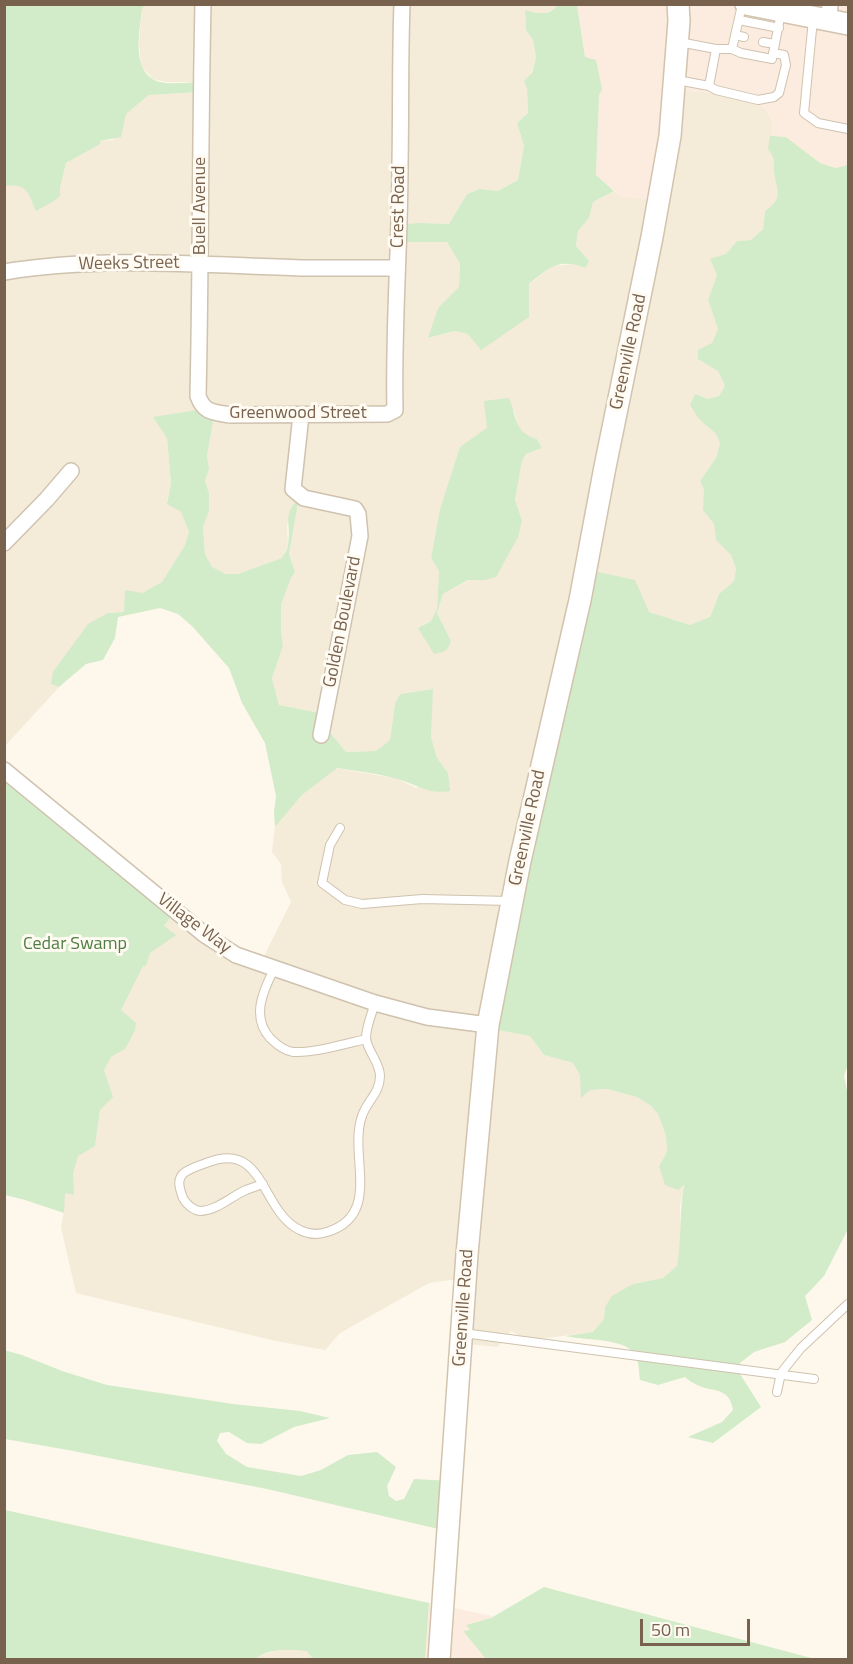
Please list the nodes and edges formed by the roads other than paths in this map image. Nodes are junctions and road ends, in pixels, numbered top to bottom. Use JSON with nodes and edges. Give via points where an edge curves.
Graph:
{"nodes":[{"id":1,"x":203,"y":4,"type":"edge"},
{"id":2,"x":402,"y":4,"type":"edge"},
{"id":3,"x":678,"y":4,"type":"edge"},
{"id":4,"x":749,"y":8,"type":"edge"},
{"id":5,"x":830,"y":17,"type":"edge"},
{"id":6,"x":780,"y":20,"type":"junction"},
{"id":7,"x":735,"y":35,"type":"junction"},
{"id":8,"x":744,"y":37,"type":"dead end"},
{"id":9,"x":677,"y":42,"type":"junction"},
{"id":10,"x":764,"y":42,"type":"dead end"},
{"id":11,"x":775,"y":44,"type":"junction"},
{"id":12,"x":716,"y":49,"type":"junction"},
{"id":13,"x":732,"y":49,"type":"junction"},
{"id":14,"x":773,"y":53,"type":"junction"},
{"id":15,"x":673,"y":79,"type":"junction"},
{"id":16,"x":709,"y":86,"type":"junction"},
{"id":17,"x":849,"y":129,"type":"edge"},
{"id":18,"x":201,"y":263,"type":"junction"},
{"id":19,"x":397,"y":268,"type":"junction"},
{"id":20,"x":4,"y":273,"type":"edge"},
{"id":21,"x":202,"y":407,"type":"joint"},
{"id":22,"x":395,"y":410,"type":"joint"},
{"id":23,"x":301,"y":415,"type":"junction"},
{"id":24,"x":71,"y":471,"type":"dead end"},
{"id":25,"x":4,"y":543,"type":"edge"},
{"id":26,"x":321,"y":735,"type":"dead end"},
{"id":27,"x":4,"y":770,"type":"edge"},
{"id":28,"x":340,"y":828,"type":"dead end"},
{"id":29,"x":512,"y":902,"type":"junction"},
{"id":30,"x":274,"y":969,"type":"junction"},
{"id":31,"x":375,"y":1003,"type":"junction"},
{"id":32,"x":488,"y":1024,"type":"junction"},
{"id":33,"x":366,"y":1039,"type":"junction"},
{"id":34,"x":263,"y":1184,"type":"junction"},
{"id":35,"x":849,"y":1304,"type":"edge"},
{"id":36,"x":462,"y":1333,"type":"junction"},
{"id":37,"x":780,"y":1373,"type":"junction"},
{"id":38,"x":814,"y":1378,"type":"dead end"},
{"id":39,"x":777,"y":1392,"type":"dead end"},
{"id":40,"x":440,"y":1659,"type":"edge"}],
"edges":[{"from":1,"to":18,"type":"street","name":"Buell Avenue"},
{"from":2,"to":19,"type":"street","name":"Crest Road"},
{"from":3,"to":9,"type":"main road","name":"Greenville Road"},
{"from":4,"to":6,"type":"main road"},
{"from":4,"to":7,"type":"lane"},
{"from":5,"to":6,"type":"main road"},
{"from":5,"to":17,"type":"lane","via":[[804,113],[818,123]]},
{"from":6,"to":11,"type":"lane"},
{"from":7,"to":8,"type":"lane"},
{"from":7,"to":13,"type":"lane"},
{"from":9,"to":12,"type":"lane"},
{"from":9,"to":15,"type":"main road","name":"Greenville Road"},
{"from":10,"to":11,"type":"lane"},
{"from":11,"to":14,"type":"lane"},
{"from":12,"to":13,"type":"lane"},
{"from":12,"to":16,"type":"lane"},
{"from":13,"to":14,"type":"lane","via":[[772,59]]},
{"from":14,"to":16,"type":"lane","via":[[784,55],[786,65],[779,93],[774,97],[758,100]]},
{"from":15,"to":16,"type":"lane"},
{"from":15,"to":29,"type":"main road","name":"Greenville Road","via":[[670,135],[652,237],[580,600]]},
{"from":18,"to":19,"type":"street","name":"Weeks Street"},
{"from":18,"to":20,"type":"street","name":"Weeks Street","via":[[90,264]]},
{"from":18,"to":21,"type":"street","name":"Buell Avenue","via":[[198,396]]},
{"from":19,"to":22,"type":"street","name":"Crest Road"},
{"from":21,"to":23,"type":"street","name":"Greenwood Street","via":[[230,415]]},
{"from":22,"to":23,"type":"street","name":"Greenwood Street","via":[[387,414]]},
{"from":23,"to":26,"type":"street","name":"Golden Boulevard","via":[[293,489],[304,498],[355,509],[360,536]]},
{"from":24,"to":25,"type":"street"},
{"from":27,"to":30,"type":"street","name":"Village Way","via":[[205,935],[236,955]]},
{"from":28,"to":29,"type":"lane","via":[[330,845],[322,883],[345,900],[362,904],[422,899]]},
{"from":29,"to":32,"type":"main road","name":"Greenville Road"},
{"from":30,"to":31,"type":"street","name":"Village Way"},
{"from":30,"to":33,"type":"lane","via":[[260,1004],[260,1019],[276,1045],[292,1052]]},
{"from":31,"to":32,"type":"street","name":"Village Way","via":[[427,1017]]},
{"from":31,"to":33,"type":"lane"},
{"from":32,"to":36,"type":"main road","name":"Greenville Road"},
{"from":33,"to":34,"type":"lane","via":[[378,1064],[380,1084],[362,1117],[361,1194],[351,1217],[339,1228],[308,1233],[291,1226],[278,1212]]},
{"from":34,"to":34,"type":"lane","via":[[251,1166],[223,1158],[183,1173],[179,1185],[184,1200],[200,1211]]},
{"from":35,"to":37,"type":"lane"},
{"from":36,"to":37,"type":"lane"},
{"from":36,"to":40,"type":"main road","name":"Greenville Road"},
{"from":37,"to":38,"type":"lane"},
{"from":37,"to":39,"type":"lane"}]}
